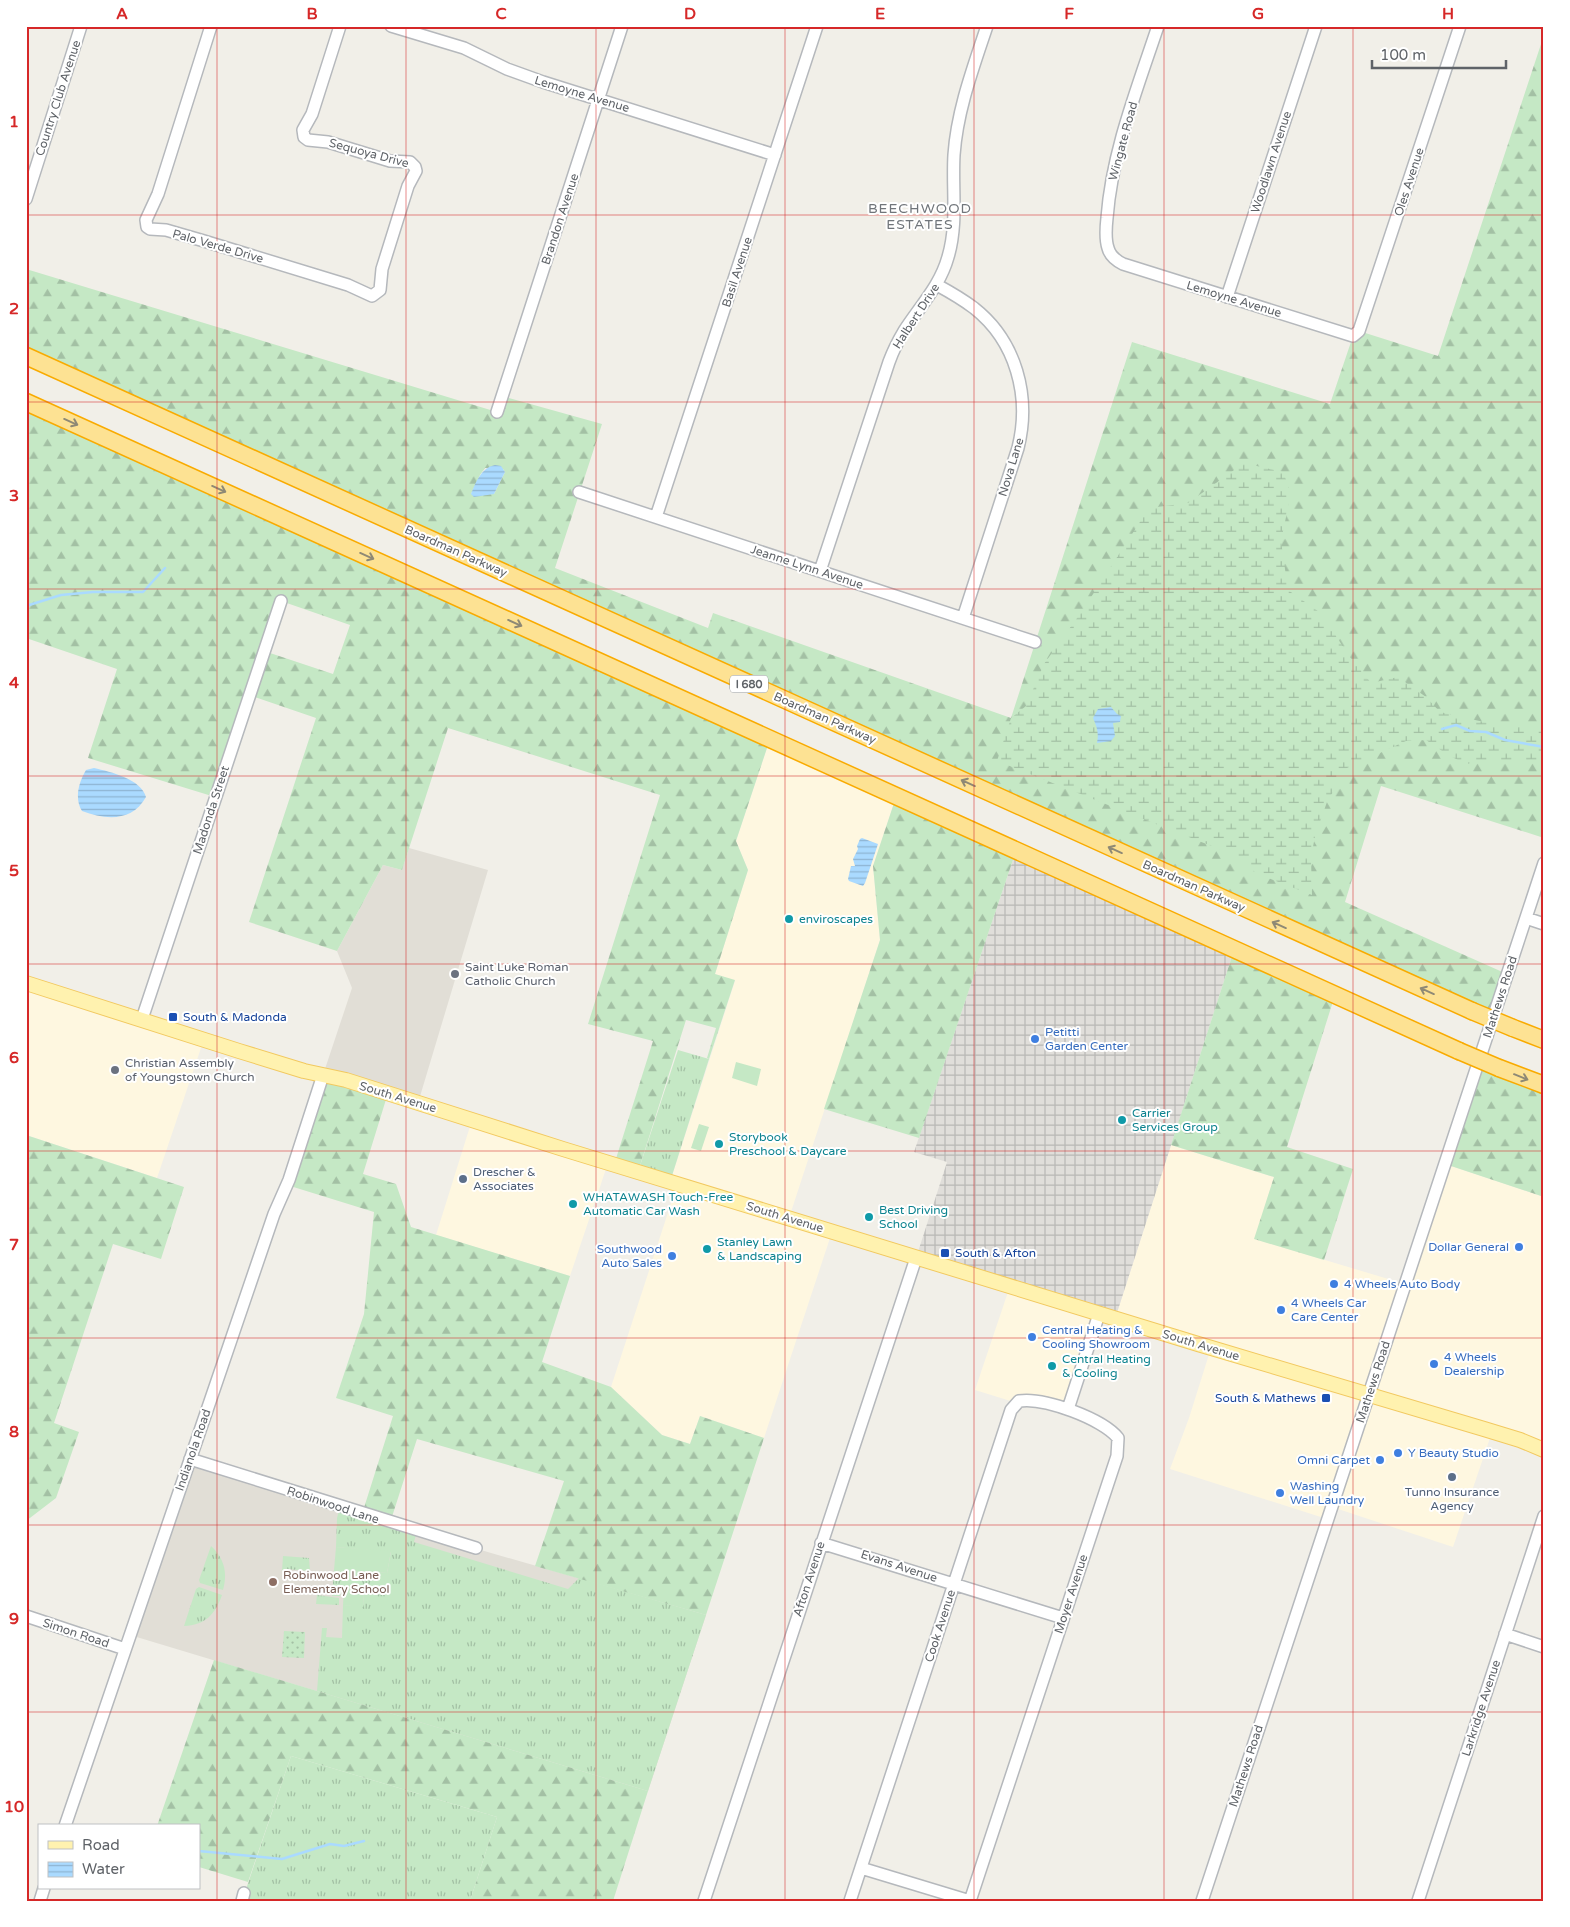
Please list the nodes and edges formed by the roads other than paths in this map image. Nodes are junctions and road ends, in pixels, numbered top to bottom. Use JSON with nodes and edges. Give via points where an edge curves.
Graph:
{"nodes":[{"id":1,"x":81,"y":26,"type":"edge"},
{"id":2,"x":211,"y":26,"type":"edge"},
{"id":3,"x":340,"y":26,"type":"edge"},
{"id":4,"x":391,"y":26,"type":"edge"},
{"id":5,"x":622,"y":26,"type":"edge"},
{"id":6,"x":817,"y":26,"type":"edge"},
{"id":7,"x":987,"y":26,"type":"edge"},
{"id":8,"x":1158,"y":26,"type":"edge"},
{"id":9,"x":1316,"y":26,"type":"edge"},
{"id":10,"x":1460,"y":26,"type":"edge"},
{"id":11,"x":599,"y":99,"type":"junction"},
{"id":12,"x":775,"y":155,"type":"junction"},
{"id":13,"x":26,"y":199,"type":"edge"},
{"id":14,"x":1114,"y":258,"type":"joint"},
{"id":15,"x":937,"y":285,"type":"junction"},
{"id":16,"x":376,"y":295,"type":"joint"},
{"id":17,"x":1227,"y":297,"type":"junction"},
{"id":18,"x":1356,"y":336,"type":"joint"},
{"id":19,"x":26,"y":356,"type":"edge"},
{"id":20,"x":26,"y":402,"type":"edge"},
{"id":21,"x":497,"y":412,"type":"dead end"},
{"id":22,"x":579,"y":492,"type":"dead end"},
{"id":23,"x":656,"y":517,"type":"junction"},
{"id":24,"x":820,"y":571,"type":"junction"},
{"id":25,"x":281,"y":601,"type":"dead end"},
{"id":26,"x":963,"y":618,"type":"junction"},
{"id":27,"x":1035,"y":642,"type":"dead end"},
{"id":28,"x":1544,"y":863,"type":"edge"},
{"id":29,"x":1526,"y":918,"type":"junction"},
{"id":30,"x":1544,"y":924,"type":"edge"},
{"id":31,"x":26,"y":984,"type":"edge"},
{"id":32,"x":142,"y":1019,"type":"junction"},
{"id":33,"x":1544,"y":1040,"type":"edge"},
{"id":34,"x":323,"y":1075,"type":"junction"},
{"id":35,"x":1544,"y":1085,"type":"edge"},
{"id":36,"x":916,"y":1258,"type":"junction"},
{"id":37,"x":1099,"y":1314,"type":"junction"},
{"id":38,"x":1369,"y":1395,"type":"junction"},
{"id":39,"x":1068,"y":1409,"type":"junction"},
{"id":40,"x":1544,"y":1450,"type":"edge"},
{"id":41,"x":190,"y":1459,"type":"junction"},
{"id":42,"x":1544,"y":1516,"type":"edge"},
{"id":43,"x":821,"y":1543,"type":"junction"},
{"id":44,"x":476,"y":1548,"type":"dead end"},
{"id":45,"x":954,"y":1584,"type":"junction"},
{"id":46,"x":26,"y":1616,"type":"edge"},
{"id":47,"x":1063,"y":1618,"type":"junction"},
{"id":48,"x":1505,"y":1634,"type":"junction"},
{"id":49,"x":1544,"y":1647,"type":"edge"},
{"id":50,"x":125,"y":1649,"type":"junction"},
{"id":51,"x":66,"y":1824,"type":"edge"},
{"id":52,"x":861,"y":1868,"type":"junction"},
{"id":53,"x":704,"y":1901,"type":"edge"},
{"id":54,"x":850,"y":1901,"type":"edge"},
{"id":55,"x":970,"y":1901,"type":"edge"},
{"id":56,"x":1202,"y":1901,"type":"edge"},
{"id":57,"x":1418,"y":1901,"type":"edge"}],
"edges":[{"from":1,"to":13,"type":"street","name":"Country Club Avenue"},
{"from":2,"to":16,"type":"street","name":"Palo Verde Drive","via":[[158,194],[146,220],[147,227],[204,241]]},
{"from":3,"to":16,"type":"street","name":"Sequoya Drive","via":[[312,114],[302,130],[304,138],[410,162],[416,167]]},
{"from":4,"to":11,"type":"street","name":"Lemoyne Avenue","via":[[464,48],[507,69]]},
{"from":5,"to":11,"type":"street","name":"Brandon Avenue"},
{"from":6,"to":12,"type":"street","name":"Basil Avenue"},
{"from":7,"to":15,"type":"street","name":"Halbert Drive","via":[[961,108],[954,155],[952,238]]},
{"from":8,"to":14,"type":"street","name":"Wingate Road","via":[[1125,126],[1112,178],[1106,238]]},
{"from":9,"to":17,"type":"street","name":"Woodlawn Avenue"},
{"from":10,"to":18,"type":"street","name":"Oles Avenue"},
{"from":11,"to":12,"type":"street","name":"Lemoyne Avenue"},
{"from":11,"to":21,"type":"street","name":"Brandon Avenue"},
{"from":12,"to":23,"type":"street","name":"Basil Avenue"},
{"from":14,"to":17,"type":"street","name":"Lemoyne Avenue"},
{"from":15,"to":24,"type":"street","name":"Halbert Drive","via":[[904,332],[888,362]]},
{"from":15,"to":26,"type":"street","name":"Nova Lane","via":[[974,308],[999,335],[1017,371],[1023,399],[1018,448]]},
{"from":17,"to":18,"type":"street","name":"Lemoyne Avenue","via":[[1347,336]]},
{"from":33,"to":19,"type":"highway","name":"Boardman Parkway","number":"I 680","one_way":true,"bridge":true,"via":[[1472,1011]]},
{"from":20,"to":35,"type":"highway","one_way":true,"bridge":true,"via":[[1459,1051]]},
{"from":22,"to":23,"type":"street","name":"Jeanne Lynn Avenue"},
{"from":23,"to":24,"type":"street","name":"Jeanne Lynn Avenue"},
{"from":24,"to":26,"type":"street","name":"Jeanne Lynn Avenue"},
{"from":25,"to":32,"type":"street","name":"Madonda Street"},
{"from":26,"to":27,"type":"street","name":"Jeanne Lynn Avenue"},
{"from":28,"to":29,"type":"street","name":"Mathews Road"},
{"from":29,"to":30,"type":"street"},
{"from":29,"to":38,"type":"street","name":"Mathews Road"},
{"from":31,"to":32,"type":"main road","name":"South Avenue"},
{"from":32,"to":34,"type":"main road","name":"South Avenue"},
{"from":34,"to":36,"type":"main road","name":"South Avenue"},
{"from":34,"to":41,"type":"street","name":"Indianola Road"},
{"from":36,"to":37,"type":"main road","name":"South Avenue"},
{"from":36,"to":43,"type":"street","name":"Afton Avenue"},
{"from":37,"to":38,"type":"main road","name":"South Avenue"},
{"from":37,"to":39,"type":"street"},
{"from":38,"to":40,"type":"main road","name":"South Avenue"},
{"from":38,"to":56,"type":"street","name":"Mathews Road"},
{"from":39,"to":45,"type":"street","name":"Cook Avenue","via":[[1026,1400],[1011,1410]]},
{"from":39,"to":47,"type":"street","name":"Moyer Avenue","via":[[1114,1432],[1119,1446]]},
{"from":41,"to":44,"type":"street","name":"Robinwood Lane"},
{"from":41,"to":50,"type":"street","name":"Indianola Road"},
{"from":42,"to":48,"type":"street","name":"Larkridge Avenue"},
{"from":43,"to":45,"type":"street","name":"Evans Avenue"},
{"from":43,"to":53,"type":"street","name":"Afton Avenue"},
{"from":45,"to":47,"type":"street","name":"Evans Avenue"},
{"from":45,"to":52,"type":"street","name":"Cook Avenue"},
{"from":46,"to":50,"type":"street","name":"Simon Road"},
{"from":47,"to":55,"type":"street","name":"Moyer Avenue"},
{"from":48,"to":49,"type":"street"},
{"from":48,"to":57,"type":"street","name":"Larkridge Avenue"},
{"from":50,"to":51,"type":"street","name":"Indianola Road"},
{"from":52,"to":54,"type":"street","name":"Cook Avenue"},
{"from":52,"to":55,"type":"street"}]}
